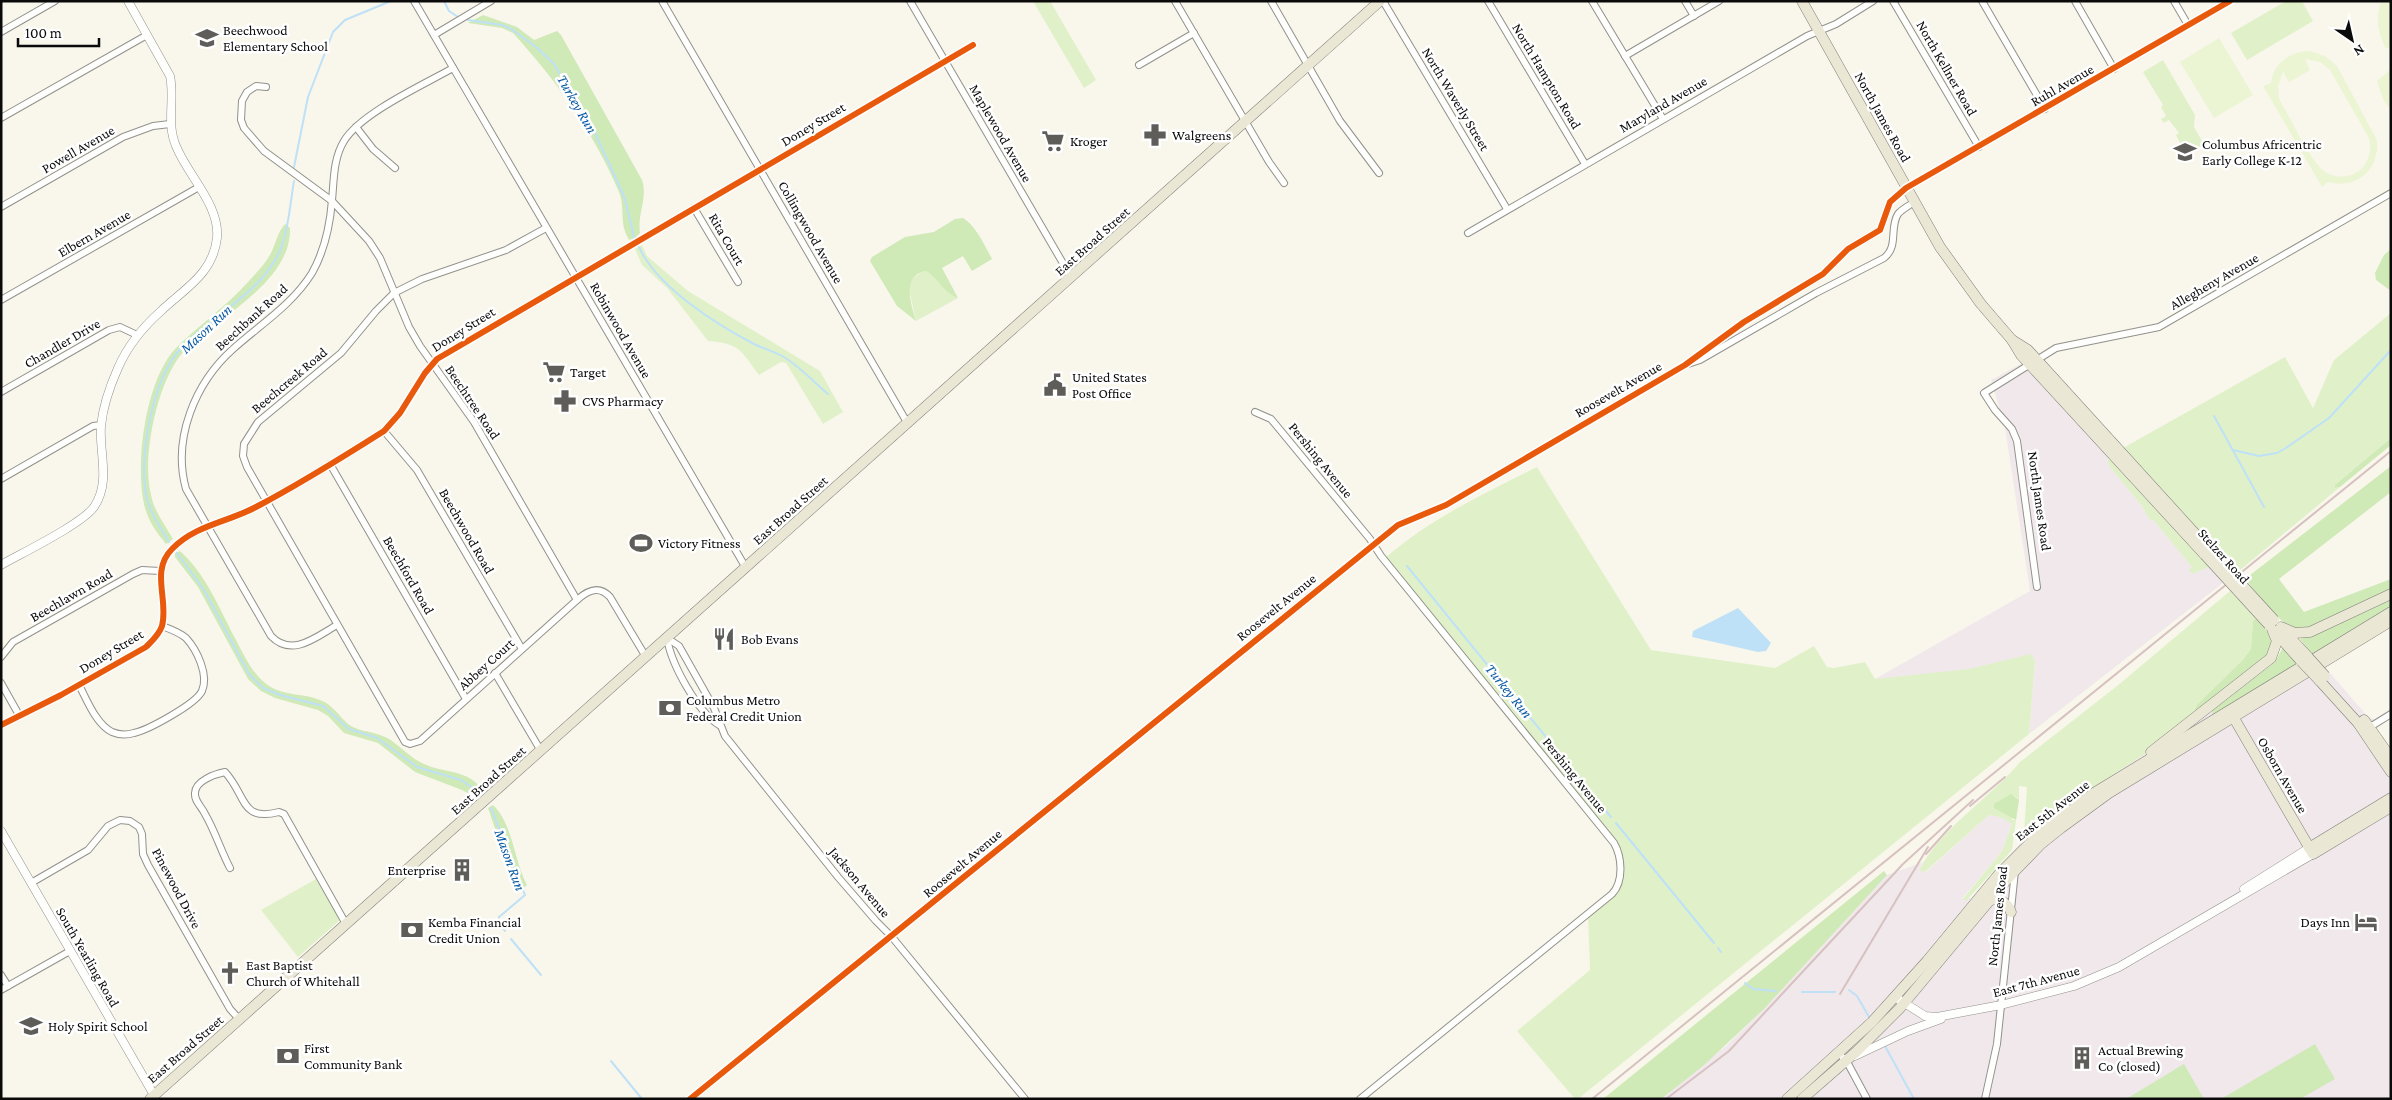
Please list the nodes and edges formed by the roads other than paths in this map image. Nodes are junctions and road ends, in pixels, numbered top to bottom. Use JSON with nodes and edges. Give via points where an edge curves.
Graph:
{"nodes":[{"id":1,"x":55,"y":1,"type":"edge"},
{"id":2,"x":128,"y":1,"type":"edge"},
{"id":3,"x":414,"y":1,"type":"edge"},
{"id":4,"x":491,"y":1,"type":"edge"},
{"id":5,"x":662,"y":1,"type":"edge"},
{"id":6,"x":910,"y":1,"type":"edge"},
{"id":7,"x":1175,"y":1,"type":"edge"},
{"id":8,"x":1271,"y":1,"type":"edge"},
{"id":9,"x":1381,"y":1,"type":"edge"},
{"id":10,"x":1488,"y":1,"type":"edge"},
{"id":11,"x":1592,"y":1,"type":"edge"},
{"id":12,"x":1685,"y":1,"type":"edge"},
{"id":13,"x":1719,"y":1,"type":"edge"},
{"id":14,"x":1802,"y":1,"type":"edge"},
{"id":15,"x":1873,"y":1,"type":"edge"},
{"id":16,"x":1893,"y":1,"type":"edge"},
{"id":17,"x":1982,"y":1,"type":"edge"},
{"id":18,"x":2075,"y":1,"type":"edge"},
{"id":19,"x":2174,"y":1,"type":"edge"},
{"id":20,"x":2230,"y":1,"type":"edge"},
{"id":21,"x":1694,"y":16,"type":"junction"},
{"id":22,"x":2188,"y":25,"type":"junction"},
{"id":23,"x":1820,"y":30,"type":"junction"},
{"id":24,"x":1,"y":32,"type":"edge"},
{"id":25,"x":1194,"y":33,"type":"junction"},
{"id":26,"x":147,"y":35,"type":"junction"},
{"id":27,"x":434,"y":35,"type":"junction"},
{"id":28,"x":972,"y":45,"type":"dead end"},
{"id":29,"x":1625,"y":56,"type":"junction"},
{"id":30,"x":946,"y":62,"type":"junction"},
{"id":31,"x":1139,"y":65,"type":"dead end"},
{"id":32,"x":1308,"y":65,"type":"junction"},
{"id":33,"x":453,"y":68,"type":"junction"},
{"id":34,"x":2114,"y":69,"type":"junction"},
{"id":35,"x":266,"y":87,"type":"dead end"},
{"id":36,"x":2045,"y":109,"type":"junction"},
{"id":37,"x":1,"y":118,"type":"edge"},
{"id":38,"x":1663,"y":119,"type":"junction"},
{"id":39,"x":1247,"y":121,"type":"junction"},
{"id":40,"x":170,"y":124,"type":"junction"},
{"id":41,"x":356,"y":127,"type":"junction"},
{"id":42,"x":1979,"y":148,"type":"junction"},
{"id":43,"x":1585,"y":164,"type":"junction"},
{"id":44,"x":395,"y":168,"type":"dead end"},
{"id":45,"x":761,"y":170,"type":"junction"},
{"id":46,"x":1379,"y":173,"type":"dead end"},
{"id":47,"x":1284,"y":183,"type":"dead end"},
{"id":48,"x":199,"y":187,"type":"junction"},
{"id":49,"x":1906,"y":188,"type":"junction"},
{"id":50,"x":2391,"y":192,"type":"edge"},
{"id":51,"x":332,"y":201,"type":"junction"},
{"id":52,"x":1914,"y":202,"type":"junction"},
{"id":53,"x":1,"y":207,"type":"edge"},
{"id":54,"x":694,"y":208,"type":"junction"},
{"id":55,"x":1507,"y":209,"type":"junction"},
{"id":56,"x":546,"y":228,"type":"junction"},
{"id":57,"x":1468,"y":233,"type":"dead end"},
{"id":58,"x":1071,"y":277,"type":"junction"},
{"id":59,"x":576,"y":278,"type":"junction"},
{"id":60,"x":738,"y":282,"type":"dead end"},
{"id":61,"x":394,"y":293,"type":"junction"},
{"id":62,"x":1,"y":300,"type":"edge"},
{"id":63,"x":137,"y":335,"type":"junction"},
{"id":64,"x":2034,"y":363,"type":"junction"},
{"id":65,"x":432,"y":364,"type":"junction"},
{"id":66,"x":1685,"y":365,"type":"junction"},
{"id":67,"x":1,"y":392,"type":"edge"},
{"id":68,"x":1256,"y":412,"type":"dead end"},
{"id":69,"x":908,"y":424,"type":"junction"},
{"id":70,"x":102,"y":425,"type":"junction"},
{"id":71,"x":384,"y":431,"type":"junction"},
{"id":72,"x":330,"y":464,"type":"junction"},
{"id":73,"x":1,"y":479,"type":"edge"},
{"id":74,"x":266,"y":501,"type":"junction"},
{"id":75,"x":207,"y":526,"type":"junction"},
{"id":76,"x":1373,"y":543,"type":"junction"},
{"id":77,"x":1,"y":565,"type":"edge"},
{"id":78,"x":746,"y":568,"type":"junction"},
{"id":79,"x":160,"y":571,"type":"junction"},
{"id":80,"x":2037,"y":587,"type":"dead end"},
{"id":81,"x":2391,"y":594,"type":"edge"},
{"id":82,"x":577,"y":600,"type":"junction"},
{"id":83,"x":2391,"y":612,"type":"edge"},
{"id":84,"x":2391,"y":621,"type":"edge"},
{"id":85,"x":337,"y":625,"type":"junction"},
{"id":86,"x":2274,"y":625,"type":"junction"},
{"id":87,"x":162,"y":626,"type":"junction"},
{"id":88,"x":667,"y":638,"type":"junction"},
{"id":89,"x":522,"y":649,"type":"junction"},
{"id":90,"x":1,"y":657,"type":"edge"},
{"id":91,"x":646,"y":657,"type":"junction"},
{"id":92,"x":495,"y":673,"type":"junction"},
{"id":93,"x":696,"y":675,"type":"junction"},
{"id":94,"x":2322,"y":678,"type":"junction"},
{"id":95,"x":685,"y":681,"type":"junction"},
{"id":96,"x":1,"y":683,"type":"edge"},
{"id":97,"x":79,"y":685,"type":"junction"},
{"id":98,"x":466,"y":699,"type":"junction"},
{"id":99,"x":714,"y":708,"type":"junction"},
{"id":100,"x":705,"y":713,"type":"junction"},
{"id":101,"x":2232,"y":714,"type":"junction"},
{"id":102,"x":2391,"y":714,"type":"edge"},
{"id":103,"x":19,"y":715,"type":"junction"},
{"id":104,"x":1,"y":725,"type":"edge"},
{"id":105,"x":719,"y":725,"type":"junction"},
{"id":106,"x":2370,"y":727,"type":"junction"},
{"id":107,"x":410,"y":744,"type":"joint"},
{"id":108,"x":541,"y":751,"type":"junction"},
{"id":109,"x":2391,"y":758,"type":"edge"},
{"id":110,"x":2391,"y":772,"type":"edge"},
{"id":111,"x":2100,"y":789,"type":"junction"},
{"id":112,"x":2391,"y":798,"type":"edge"},
{"id":113,"x":2391,"y":808,"type":"edge"},
{"id":114,"x":2,"y":835,"type":"edge"},
{"id":115,"x":2311,"y":851,"type":"junction"},
{"id":116,"x":2017,"y":855,"type":"junction"},
{"id":117,"x":230,"y":868,"type":"dead end"},
{"id":118,"x":2015,"y":870,"type":"junction"},
{"id":119,"x":31,"y":883,"type":"junction"},
{"id":120,"x":1988,"y":901,"type":"junction"},
{"id":121,"x":2011,"y":912,"type":"junction"},
{"id":122,"x":346,"y":924,"type":"junction"},
{"id":123,"x":892,"y":937,"type":"junction"},
{"id":124,"x":70,"y":951,"type":"junction"},
{"id":125,"x":1,"y":975,"type":"edge"},
{"id":126,"x":8,"y":986,"type":"junction"},
{"id":127,"x":1,"y":990,"type":"edge"},
{"id":128,"x":1895,"y":997,"type":"junction"},
{"id":129,"x":1904,"y":1003,"type":"junction"},
{"id":130,"x":2001,"y":1005,"type":"junction"},
{"id":131,"x":1952,"y":1016,"type":"junction"},
{"id":132,"x":239,"y":1019,"type":"junction"},
{"id":133,"x":1843,"y":1057,"type":"junction"},
{"id":134,"x":152,"y":1097,"type":"edge"},
{"id":135,"x":690,"y":1099,"type":"edge"},
{"id":136,"x":1025,"y":1099,"type":"edge"},
{"id":137,"x":1360,"y":1099,"type":"edge"},
{"id":138,"x":1786,"y":1099,"type":"edge"},
{"id":139,"x":1802,"y":1099,"type":"edge"},
{"id":140,"x":1867,"y":1099,"type":"edge"},
{"id":141,"x":1985,"y":1099,"type":"edge"}],
"edges":[{"from":1,"to":24,"type":"street"},
{"from":2,"to":26,"type":"street"},
{"from":3,"to":27,"type":"street","name":"Robinwood Avenue"},
{"from":4,"to":27,"type":"street"},
{"from":5,"to":45,"type":"street","name":"Collingwood Avenue"},
{"from":6,"to":30,"type":"street","name":"Maplewood Avenue"},
{"from":7,"to":25,"type":"street"},
{"from":8,"to":32,"type":"street"},
{"from":9,"to":32,"type":"main road","name":"East Broad Street"},
{"from":9,"to":55,"type":"street","name":"North Waverly Street"},
{"from":10,"to":43,"type":"street","name":"North Hampton Road"},
{"from":11,"to":29,"type":"street"},
{"from":12,"to":21,"type":"street"},
{"from":13,"to":21,"type":"street"},
{"from":14,"to":23,"type":"main road","name":"North James Road"},
{"from":15,"to":23,"type":"street","name":"Maryland Avenue"},
{"from":16,"to":42,"type":"street","name":"North Kellner Road"},
{"from":17,"to":36,"type":"street"},
{"from":18,"to":34,"type":"street"},
{"from":19,"to":22,"type":"street"},
{"from":20,"to":22,"type":"street","name":"Ruhl Avenue"},
{"from":21,"to":29,"type":"street"},
{"from":22,"to":34,"type":"street","name":"Ruhl Avenue"},
{"from":23,"to":38,"type":"street","name":"Maryland Avenue"},
{"from":23,"to":49,"type":"main road","name":"North James Road"},
{"from":25,"to":31,"type":"street"},
{"from":25,"to":39,"type":"street"},
{"from":26,"to":37,"type":"street"},
{"from":26,"to":40,"type":"street","via":[[170,76]]},
{"from":27,"to":33,"type":"street","name":"Robinwood Avenue"},
{"from":28,"to":30,"type":"street","name":"Doney Street"},
{"from":29,"to":38,"type":"street"},
{"from":30,"to":45,"type":"street","name":"Doney Street"},
{"from":30,"to":58,"type":"street","name":"Maplewood Avenue"},
{"from":32,"to":39,"type":"main road","name":"East Broad Street"},
{"from":32,"to":46,"type":"street","via":[[1348,133]]},
{"from":33,"to":41,"type":"street","name":"Beechbank Road"},
{"from":33,"to":56,"type":"street","name":"Robinwood Avenue"},
{"from":34,"to":36,"type":"street","name":"Ruhl Avenue"},
{"from":35,"to":51,"type":"street","name":"Beechtree Road","via":[[256,86],[244,96],[241,109],[244,128],[264,151]]},
{"from":36,"to":42,"type":"street","name":"Ruhl Avenue"},
{"from":38,"to":43,"type":"street","name":"Maryland Avenue"},
{"from":39,"to":47,"type":"street"},
{"from":39,"to":58,"type":"main road","name":"East Broad Street"},
{"from":40,"to":48,"type":"street","via":[[176,146]]},
{"from":40,"to":53,"type":"street","name":"Powell Avenue","via":[[153,126],[123,137]]},
{"from":41,"to":44,"type":"street","via":[[373,149]]},
{"from":41,"to":51,"type":"street","name":"Beechbank Road","via":[[343,142],[336,159]]},
{"from":42,"to":49,"type":"street","name":"Ruhl Avenue"},
{"from":43,"to":55,"type":"street","name":"Maryland Avenue"},
{"from":45,"to":54,"type":"street","name":"Doney Street"},
{"from":45,"to":69,"type":"street","name":"Collingwood Avenue"},
{"from":48,"to":62,"type":"street","name":"Elbern Avenue"},
{"from":48,"to":63,"type":"street","via":[[216,225],[217,239],[210,263],[200,277]]},
{"from":49,"to":52,"type":"main road","name":"North James Road"},
{"from":49,"to":66,"type":"street","name":"Roosevelt Avenue","via":[[1890,202],[1880,230],[1848,249],[1823,274],[1744,322]]},
{"from":50,"to":64,"type":"street","name":"Allegheny Avenue","via":[[2159,327],[2056,348]]},
{"from":51,"to":61,"type":"street","name":"Beechtree Road","via":[[369,241],[380,258]]},
{"from":51,"to":75,"type":"street","name":"Beechbank Road","via":[[325,244],[307,280],[292,300],[231,351],[214,370],[192,410],[183,444],[184,480]]},
{"from":52,"to":64,"type":"main road","name":"North James Road","via":[[1950,262],[2017,350]]},
{"from":52,"to":66,"type":"street","name":"Roosevelt Avenue","via":[[1898,214],[1892,249],[1884,258],[1700,360]]},
{"from":54,"to":59,"type":"street","name":"Doney Street"},
{"from":54,"to":60,"type":"street","name":"Rita Court"},
{"from":55,"to":57,"type":"street","name":"Maryland Avenue"},
{"from":56,"to":59,"type":"street","name":"Robinwood Avenue"},
{"from":56,"to":61,"type":"street","name":"Beechcreek Road","via":[[506,250],[422,279]]},
{"from":58,"to":69,"type":"main road","name":"East Broad Street"},
{"from":59,"to":65,"type":"street","name":"Doney Street"},
{"from":59,"to":78,"type":"street","name":"Robinwood Avenue"},
{"from":61,"to":65,"type":"street","name":"Beechtree Road","via":[[409,327]]},
{"from":61,"to":74,"type":"street","name":"Beechcreek Road","via":[[340,353],[279,403],[246,438],[244,462]]},
{"from":63,"to":67,"type":"street","name":"Chandler Drive","via":[[120,327],[109,330]]},
{"from":63,"to":70,"type":"street","via":[[114,376]]},
{"from":64,"to":80,"type":"street","name":"North James Road","via":[[1984,393],[2018,441]]},
{"from":64,"to":86,"type":"main road","name":"Stelzer Road","bridge":true},
{"from":65,"to":71,"type":"street","name":"Doney Street","via":[[400,413]]},
{"from":65,"to":82,"type":"street","name":"Beechtree Road","via":[[474,422]]},
{"from":66,"to":76,"type":"street","name":"Roosevelt Avenue","via":[[1446,505],[1398,525]]},
{"from":68,"to":76,"type":"street","name":"Pershing Avenue","via":[[1271,419]]},
{"from":69,"to":78,"type":"main road","name":"East Broad Street"},
{"from":70,"to":73,"type":"street","via":[[93,426]]},
{"from":70,"to":77,"type":"street","via":[[103,484],[93,508],[81,519]]},
{"from":71,"to":72,"type":"street","name":"Doney Street"},
{"from":71,"to":89,"type":"street","name":"Beechwood Road","via":[[417,470]]},
{"from":72,"to":74,"type":"street","name":"Doney Street"},
{"from":72,"to":98,"type":"street","name":"Beechford Road"},
{"from":74,"to":75,"type":"street","name":"Doney Street"},
{"from":74,"to":85,"type":"street","name":"Beechcreek Road"},
{"from":75,"to":79,"type":"street","name":"Doney Street","via":[[171,550]]},
{"from":75,"to":85,"type":"street","name":"Beechbank Road","via":[[267,630],[278,642],[288,646],[300,645]]},
{"from":76,"to":123,"type":"street","name":"Roosevelt Avenue"},
{"from":76,"to":137,"type":"street","name":"Pershing Avenue","via":[[1614,843],[1620,866],[1617,887],[1612,894]]},
{"from":78,"to":88,"type":"main road","name":"East Broad Street"},
{"from":79,"to":87,"type":"street"},
{"from":79,"to":90,"type":"street","name":"Beechlawn Road","via":[[142,570],[133,574],[13,642]]},
{"from":81,"to":86,"type":"main road","via":[[2310,632],[2295,633]]},
{"from":82,"to":89,"type":"street","name":"Abbey Court"},
{"from":82,"to":91,"type":"street","via":[[591,590],[606,593]]},
{"from":83,"to":101,"type":"main road","name":"East 5th Avenue"},
{"from":84,"to":101,"type":"main road","name":"East 5th Avenue"},
{"from":85,"to":107,"type":"street","name":"Beechcreek Road","via":[[402,738]]},
{"from":86,"to":94,"type":"main road","name":"Stelzer Road","bridge":true},
{"from":86,"to":111,"type":"main road","via":[[2277,641],[2271,658]]},
{"from":87,"to":97,"type":"street","name":"Doney Street","via":[[146,647]]},
{"from":87,"to":97,"type":"street","via":[[186,638],[201,664],[204,684],[192,702],[143,730],[120,734],[111,732],[99,720]]},
{"from":88,"to":91,"type":"main road","name":"East Broad Street"},
{"from":88,"to":93,"type":"street","name":"Jackson Avenue","via":[[679,646]]},
{"from":88,"to":95,"type":"street","name":"Jackson Avenue","via":[[669,652]]},
{"from":89,"to":92,"type":"street","name":"Abbey Court"},
{"from":91,"to":108,"type":"main road","name":"East Broad Street"},
{"from":92,"to":98,"type":"street","name":"Abbey Court"},
{"from":92,"to":108,"type":"street"},
{"from":93,"to":95,"type":"street"},
{"from":93,"to":99,"type":"street","name":"Jackson Avenue"},
{"from":94,"to":106,"type":"main road","name":"Stelzer Road"},
{"from":94,"to":110,"type":"main road","name":"Stelzer Road"},
{"from":95,"to":100,"type":"street","name":"Jackson Avenue"},
{"from":96,"to":103,"type":"street"},
{"from":97,"to":103,"type":"street","name":"Doney Street"},
{"from":98,"to":107,"type":"street","name":"Abbey Court","via":[[420,741]]},
{"from":99,"to":100,"type":"street"},
{"from":99,"to":105,"type":"street","name":"Jackson Avenue"},
{"from":100,"to":105,"type":"street","name":"Jackson Avenue"},
{"from":101,"to":111,"type":"main road","name":"East 5th Avenue"},
{"from":101,"to":115,"type":"main road","name":"Osborn Avenue"},
{"from":101,"to":118,"type":"main road","name":"East 5th Avenue","via":[[2090,805],[2041,844]]},
{"from":102,"to":106,"type":"street"},
{"from":103,"to":104,"type":"street","name":"Doney Street"},
{"from":105,"to":123,"type":"street","name":"Jackson Avenue","via":[[838,877]]},
{"from":106,"to":109,"type":"main road","name":"Stelzer Road"},
{"from":108,"to":122,"type":"main road","name":"East Broad Street"},
{"from":111,"to":116,"type":"main road","name":"East 5th Avenue"},
{"from":112,"to":115,"type":"main road","name":"East 7th Avenue"},
{"from":113,"to":115,"type":"main road","name":"East 7th Avenue"},
{"from":114,"to":119,"type":"street","name":"South Yearling Road"},
{"from":115,"to":130,"type":"street","name":"East 7th Avenue","via":[[2093,980]]},
{"from":116,"to":118,"type":"street","name":"North James Road"},
{"from":116,"to":128,"type":"main road","name":"East 5th Avenue"},
{"from":117,"to":122,"type":"street","via":[[194,792],[198,785],[225,772],[254,813],[263,816],[284,814]]},
{"from":118,"to":120,"type":"main road","name":"East 5th Avenue"},
{"from":118,"to":121,"type":"street","name":"North James Road"},
{"from":119,"to":124,"type":"street","name":"South Yearling Road"},
{"from":119,"to":132,"type":"street","name":"Pinewood Drive","via":[[88,850],[113,822],[124,819],[133,822],[141,831],[143,854],[148,865],[230,1009]]},
{"from":120,"to":121,"type":"main road","via":[[2001,901]]},
{"from":120,"to":129,"type":"main road","name":"East 5th Avenue"},
{"from":121,"to":130,"type":"street","name":"North James Road"},
{"from":122,"to":132,"type":"main road","name":"East Broad Street"},
{"from":123,"to":135,"type":"street","name":"Roosevelt Avenue"},
{"from":123,"to":136,"type":"street","name":"Jackson Avenue"},
{"from":124,"to":126,"type":"street"},
{"from":124,"to":134,"type":"street","name":"South Yearling Road"},
{"from":125,"to":126,"type":"street"},
{"from":126,"to":127,"type":"street"},
{"from":128,"to":129,"type":"street","name":"East 7th Avenue"},
{"from":128,"to":133,"type":"main road","name":"East 5th Avenue"},
{"from":129,"to":131,"type":"street","name":"East 7th Avenue","via":[[1928,1017]]},
{"from":129,"to":133,"type":"main road","name":"East 5th Avenue"},
{"from":130,"to":131,"type":"street","name":"East 7th Avenue"},
{"from":130,"to":141,"type":"street","name":"North James Road","via":[[1995,1057]]},
{"from":131,"to":133,"type":"street","name":"East 7th Avenue"},
{"from":132,"to":134,"type":"main road","name":"East Broad Street"},
{"from":133,"to":138,"type":"main road","name":"East 5th Avenue"},
{"from":133,"to":139,"type":"main road","name":"East 5th Avenue"},
{"from":133,"to":140,"type":"street"}]}
